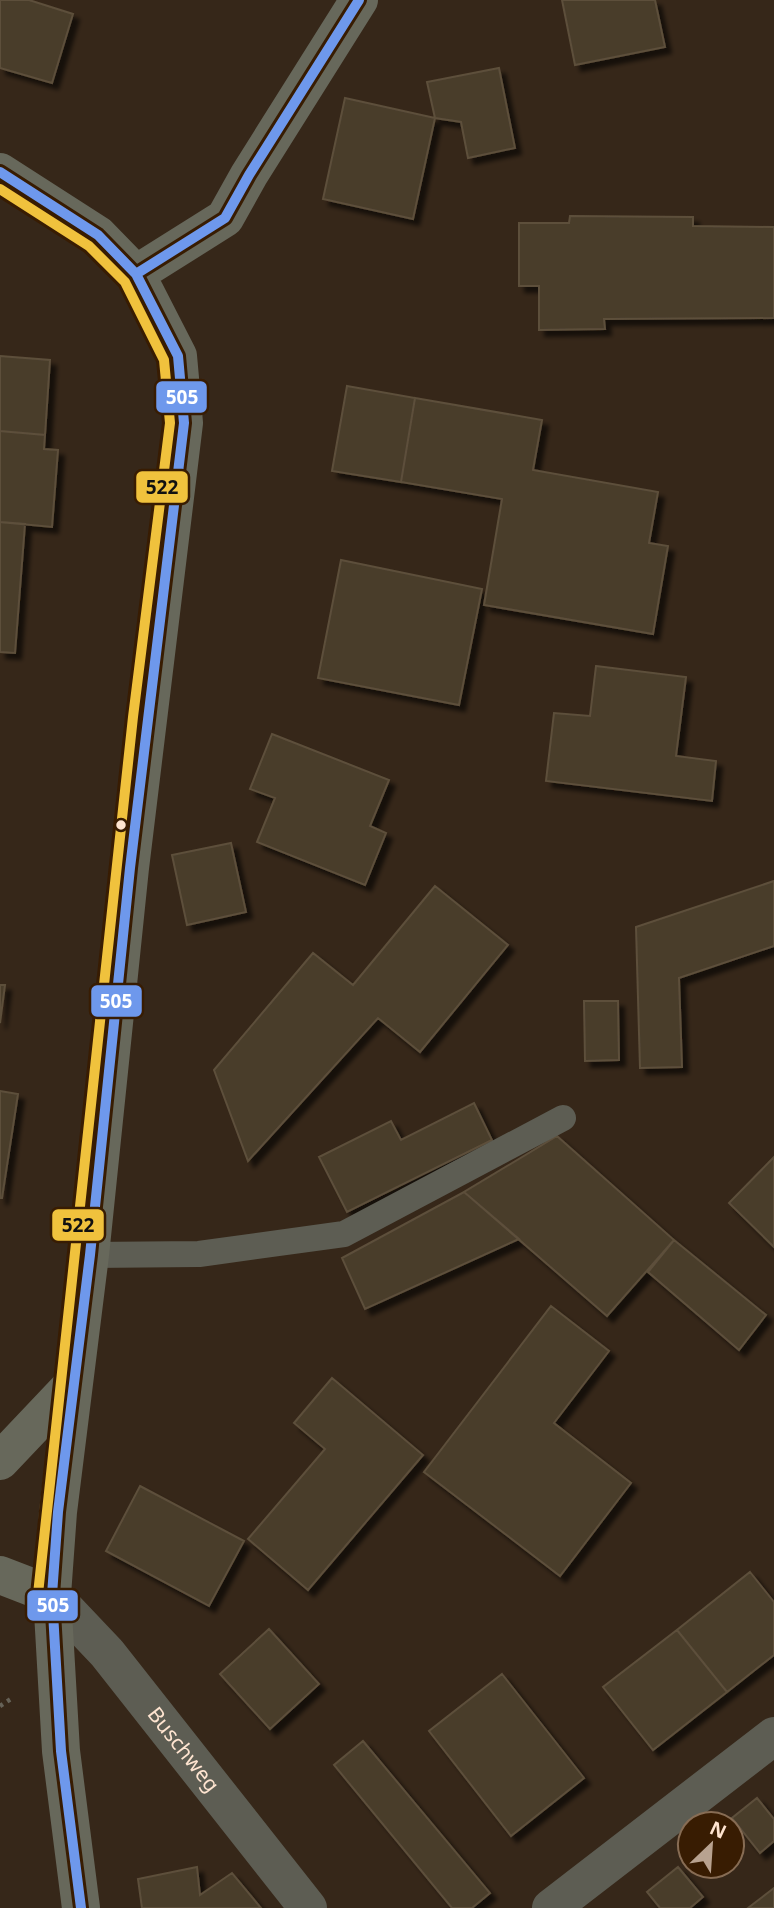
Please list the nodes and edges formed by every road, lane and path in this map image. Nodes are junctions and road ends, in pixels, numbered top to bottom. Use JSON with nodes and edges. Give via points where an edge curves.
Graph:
{"nodes":[{"id":1,"x":359,"y":0,"type":"edge"},
{"id":2,"x":0,"y":173,"type":"edge"},
{"id":3,"x":136,"y":274,"type":"junction"},
{"id":4,"x":563,"y":1118,"type":"dead end"},
{"id":5,"x":90,"y":1255,"type":"junction"},
{"id":6,"x":73,"y":1384,"type":"junction"},
{"id":7,"x":0,"y":1461,"type":"edge"},
{"id":8,"x":0,"y":1575,"type":"edge"},
{"id":9,"x":52,"y":1595,"type":"junction"},
{"id":10,"x":774,"y":1736,"type":"edge"},
{"id":11,"x":81,"y":1908,"type":"edge"},
{"id":12,"x":309,"y":1908,"type":"edge"},
{"id":13,"x":551,"y":1908,"type":"edge"}],
"edges":[{"from":1,"to":3,"type":"main road","via":[[225,218]]},
{"from":2,"to":3,"type":"main road","via":[[98,235]]},
{"from":3,"to":5,"type":"main road","via":[[177,355],[184,423]]},
{"from":4,"to":5,"type":"lane","via":[[344,1234],[199,1254]]},
{"from":5,"to":6,"type":"main road"},
{"from":6,"to":7,"type":"main road"},
{"from":6,"to":9,"type":"main road"},
{"from":8,"to":9,"type":"main road"},
{"from":9,"to":11,"type":"main road","via":[[61,1751]]},
{"from":9,"to":12,"type":"street","name":"Buschweg","via":[[107,1653]]},
{"from":10,"to":13,"type":"street"}]}
